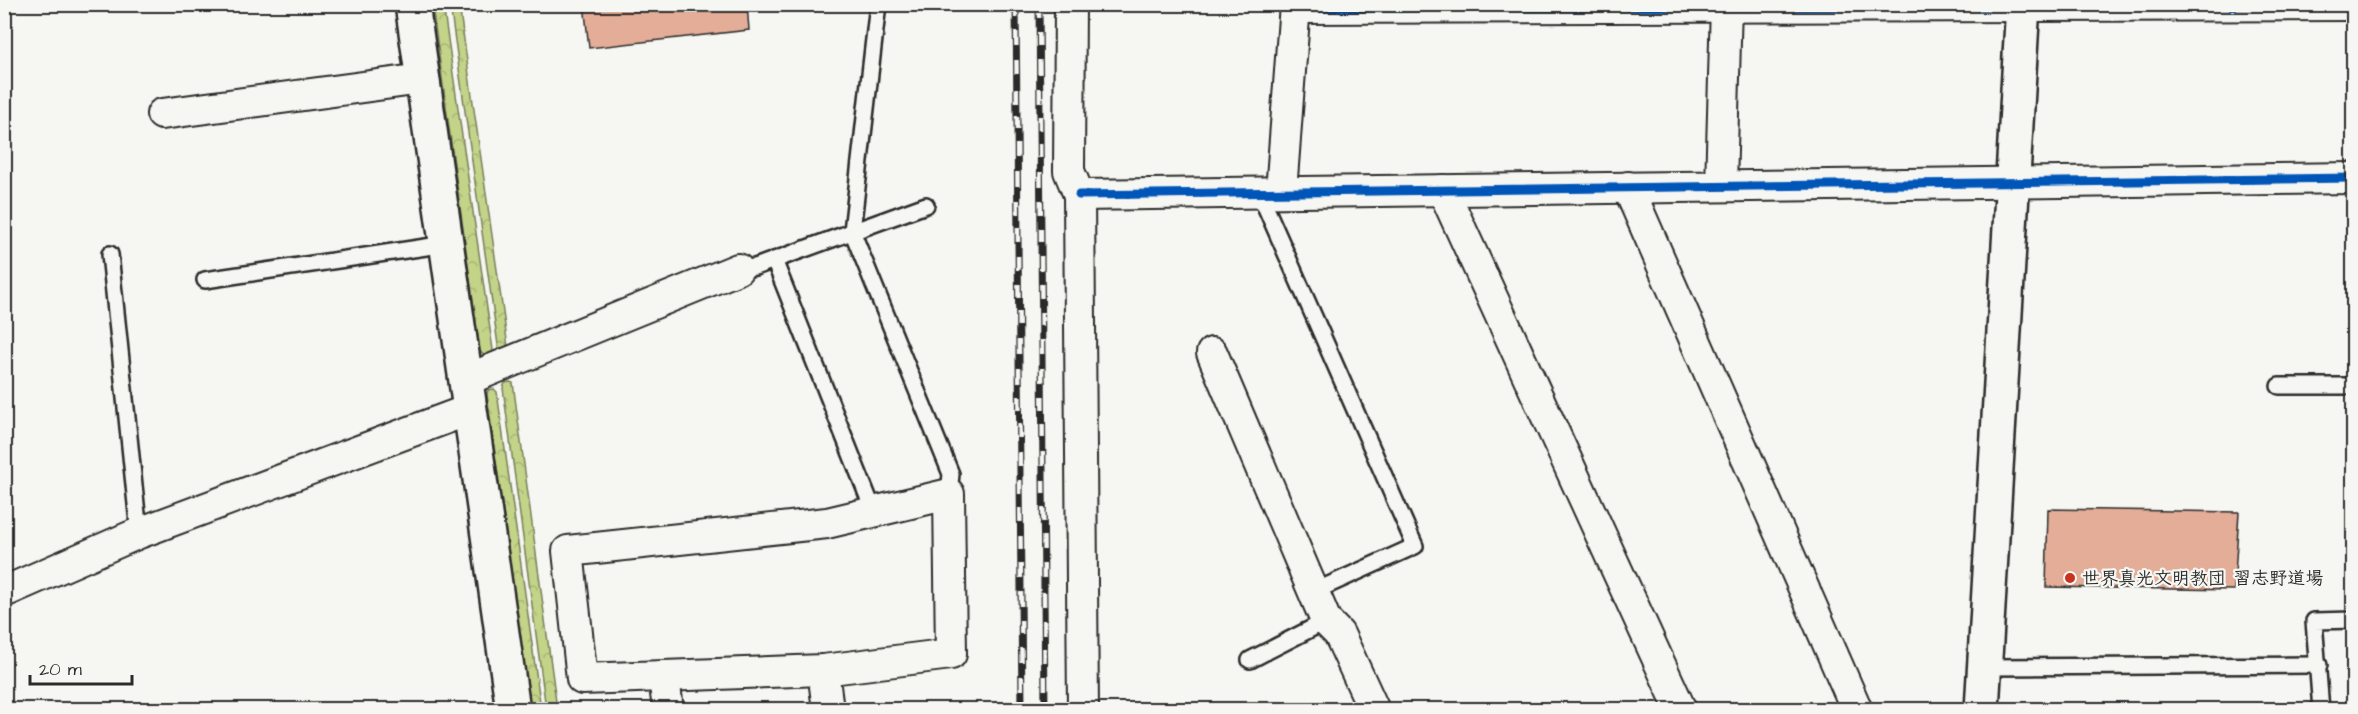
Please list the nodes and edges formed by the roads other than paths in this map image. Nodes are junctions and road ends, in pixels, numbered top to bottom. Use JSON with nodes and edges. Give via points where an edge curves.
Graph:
{"nodes":[{"id":1,"x":412,"y":4,"type":"edge"},
{"id":2,"x":878,"y":4,"type":"edge"},
{"id":3,"x":1070,"y":4,"type":"edge"},
{"id":4,"x":2023,"y":5,"type":"edge"},
{"id":5,"x":2354,"y":5,"type":"edge"},
{"id":6,"x":1295,"y":6,"type":"edge"},
{"id":7,"x":1726,"y":6,"type":"edge"},
{"id":8,"x":422,"y":79,"type":"junction"},
{"id":9,"x":162,"y":114,"type":"dead end"},
{"id":10,"x":2354,"y":178,"type":"edge"},
{"id":11,"x":2010,"y":184,"type":"junction"},
{"id":12,"x":1721,"y":186,"type":"junction"},
{"id":13,"x":1628,"y":187,"type":"junction"},
{"id":14,"x":1443,"y":190,"type":"junction"},
{"id":15,"x":1270,"y":192,"type":"junction"},
{"id":16,"x":1079,"y":195,"type":"junction"},
{"id":17,"x":926,"y":205,"type":"dead end"},
{"id":18,"x":852,"y":231,"type":"junction"},
{"id":19,"x":446,"y":244,"type":"junction"},
{"id":20,"x":110,"y":254,"type":"dead end"},
{"id":21,"x":774,"y":260,"type":"junction"},
{"id":22,"x":738,"y":269,"type":"joint"},
{"id":23,"x":205,"y":280,"type":"dead end"},
{"id":24,"x":1212,"y":353,"type":"dead end"},
{"id":25,"x":2279,"y":386,"type":"dead end"},
{"id":26,"x":2354,"y":386,"type":"edge"},
{"id":27,"x":469,"y":394,"type":"junction"},
{"id":28,"x":949,"y":494,"type":"junction"},
{"id":29,"x":874,"y":512,"type":"junction"},
{"id":30,"x":139,"y":532,"type":"junction"},
{"id":31,"x":1313,"y":591,"type":"junction"},
{"id":32,"x":4,"y":592,"type":"edge"},
{"id":33,"x":2354,"y":620,"type":"edge"},
{"id":34,"x":1326,"y":621,"type":"junction"},
{"id":35,"x":1250,"y":660,"type":"dead end"},
{"id":36,"x":2319,"y":665,"type":"junction"},
{"id":37,"x":1985,"y":667,"type":"junction"},
{"id":38,"x":824,"y":670,"type":"junction"},
{"id":39,"x":664,"y":677,"type":"junction"},
{"id":40,"x":513,"y":710,"type":"edge"},
{"id":41,"x":668,"y":710,"type":"edge"},
{"id":42,"x":828,"y":710,"type":"edge"},
{"id":43,"x":1083,"y":710,"type":"edge"},
{"id":44,"x":1374,"y":710,"type":"edge"},
{"id":45,"x":1681,"y":710,"type":"edge"},
{"id":46,"x":1857,"y":710,"type":"edge"},
{"id":47,"x":1982,"y":710,"type":"edge"},
{"id":48,"x":2321,"y":710,"type":"edge"}],
"edges":[{"from":1,"to":8,"type":"street"},
{"from":2,"to":18,"type":"lane"},
{"from":3,"to":16,"type":"street","via":[[1069,171]]},
{"from":4,"to":5,"type":"street"},
{"from":4,"to":7,"type":"street"},
{"from":4,"to":11,"type":"street"},
{"from":6,"to":7,"type":"street"},
{"from":6,"to":15,"type":"street"},
{"from":7,"to":12,"type":"street"},
{"from":8,"to":9,"type":"street"},
{"from":8,"to":19,"type":"street"},
{"from":10,"to":11,"type":"street"},
{"from":11,"to":12,"type":"street"},
{"from":11,"to":37,"type":"street"},
{"from":12,"to":13,"type":"street"},
{"from":13,"to":14,"type":"street"},
{"from":13,"to":46,"type":"street"},
{"from":14,"to":15,"type":"street"},
{"from":14,"to":45,"type":"street"},
{"from":15,"to":16,"type":"street"},
{"from":15,"to":31,"type":"lane","via":[[1415,546]]},
{"from":16,"to":43,"type":"street"},
{"from":17,"to":18,"type":"lane"},
{"from":18,"to":21,"type":"lane"},
{"from":18,"to":28,"type":"lane","via":[[951,474]]},
{"from":19,"to":23,"type":"lane"},
{"from":19,"to":27,"type":"street"},
{"from":20,"to":30,"type":"lane"},
{"from":21,"to":22,"type":"lane"},
{"from":21,"to":29,"type":"lane"},
{"from":22,"to":27,"type":"street"},
{"from":24,"to":31,"type":"street"},
{"from":25,"to":26,"type":"lane"},
{"from":27,"to":30,"type":"street"},
{"from":27,"to":40,"type":"street"},
{"from":28,"to":29,"type":"street"},
{"from":28,"to":38,"type":"street","via":[[951,654]]},
{"from":29,"to":39,"type":"street","via":[[827,523],[568,551],[582,679]]},
{"from":30,"to":32,"type":"street"},
{"from":31,"to":34,"type":"street"},
{"from":33,"to":36,"type":"lane","via":[[2314,621]]},
{"from":34,"to":35,"type":"lane"},
{"from":34,"to":44,"type":"street","via":[[1339,634]]},
{"from":36,"to":37,"type":"lane"},
{"from":36,"to":48,"type":"lane"},
{"from":37,"to":47,"type":"street"},
{"from":38,"to":39,"type":"street"},
{"from":38,"to":42,"type":"street"},
{"from":39,"to":41,"type":"street"}]}
